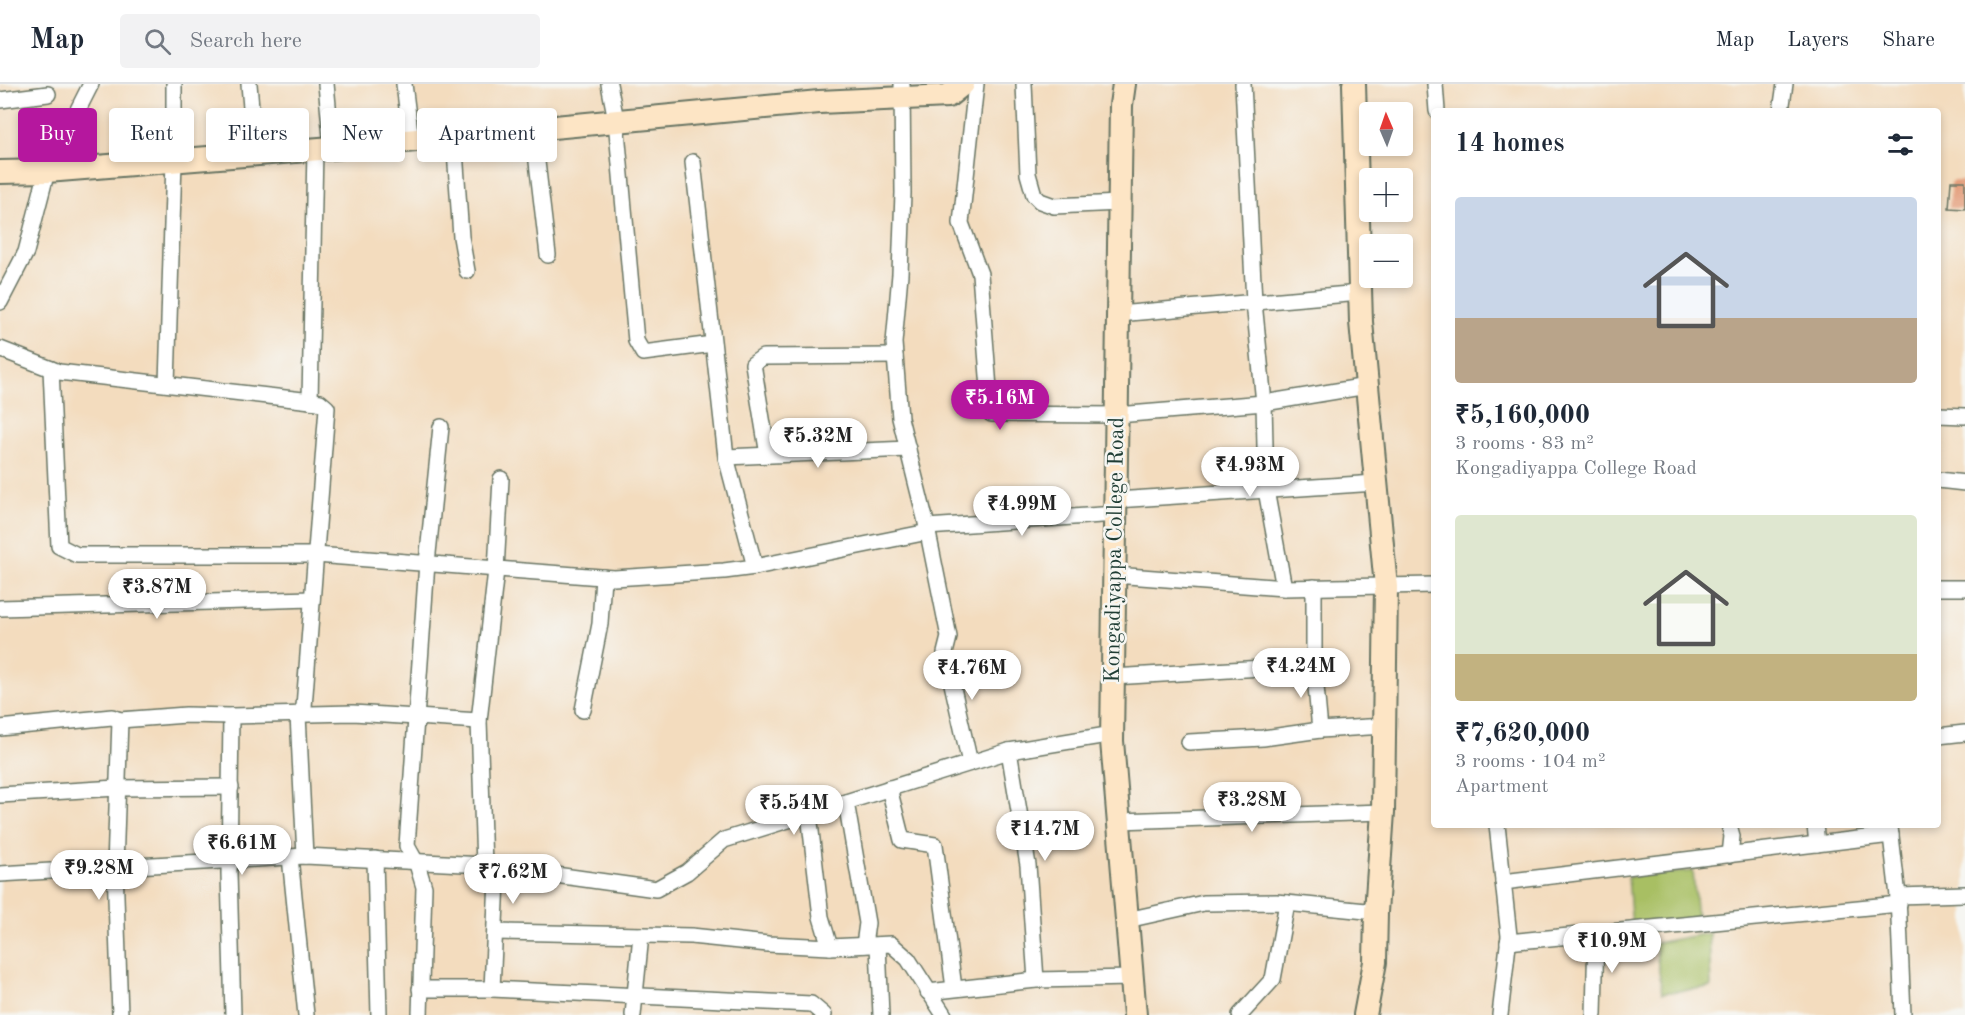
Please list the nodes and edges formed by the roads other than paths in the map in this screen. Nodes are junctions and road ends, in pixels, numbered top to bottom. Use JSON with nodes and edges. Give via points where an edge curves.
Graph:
{"nodes":[{"id":1,"x":91,"y":84,"type":"edge"},
{"id":2,"x":174,"y":84,"type":"edge"},
{"id":3,"x":249,"y":84,"type":"edge"},
{"id":4,"x":326,"y":84,"type":"edge"},
{"id":5,"x":404,"y":84,"type":"edge"},
{"id":6,"x":609,"y":84,"type":"edge"},
{"id":7,"x":963,"y":84,"type":"edge"},
{"id":8,"x":976,"y":84,"type":"edge"},
{"id":9,"x":1024,"y":84,"type":"edge"},
{"id":10,"x":1124,"y":84,"type":"edge"},
{"id":11,"x":1243,"y":84,"type":"edge"},
{"id":12,"x":1354,"y":84,"type":"edge"},
{"id":13,"x":1435,"y":84,"type":"edge"},
{"id":14,"x":1785,"y":84,"type":"edge"},
{"id":15,"x":902,"y":91,"type":"edge"},
{"id":16,"x":48,"y":94,"type":"dead end"},
{"id":17,"x":0,"y":100,"type":"edge"},
{"id":18,"x":174,"y":108,"type":"edge"},
{"id":19,"x":251,"y":108,"type":"edge"},
{"id":20,"x":325,"y":108,"type":"edge"},
{"id":21,"x":1437,"y":108,"type":"edge"},
{"id":22,"x":1781,"y":108,"type":"edge"},
{"id":23,"x":616,"y":120,"type":"junction"},
{"id":24,"x":557,"y":126,"type":"edge"},
{"id":25,"x":417,"y":139,"type":"edge"},
{"id":26,"x":411,"y":140,"type":"junction"},
{"id":27,"x":405,"y":141,"type":"edge"},
{"id":28,"x":161,"y":162,"type":"edge"},
{"id":29,"x":174,"y":162,"type":"edge"},
{"id":30,"x":322,"y":162,"type":"edge"},
{"id":31,"x":456,"y":162,"type":"edge"},
{"id":32,"x":537,"y":162,"type":"edge"},
{"id":33,"x":693,"y":162,"type":"dead end"},
{"id":34,"x":47,"y":171,"type":"junction"},
{"id":35,"x":0,"y":172,"type":"edge"},
{"id":36,"x":1120,"y":203,"type":"junction"},
{"id":37,"x":548,"y":255,"type":"dead end"},
{"id":38,"x":468,"y":271,"type":"dead end"},
{"id":39,"x":1360,"y":293,"type":"junction"},
{"id":40,"x":0,"y":302,"type":"edge"},
{"id":41,"x":1254,"y":302,"type":"junction"},
{"id":42,"x":1118,"y":314,"type":"junction"},
{"id":43,"x":713,"y":344,"type":"junction"},
{"id":44,"x":0,"y":349,"type":"edge"},
{"id":45,"x":895,"y":356,"type":"junction"},
{"id":46,"x":51,"y":369,"type":"junction"},
{"id":47,"x":167,"y":384,"type":"junction"},
{"id":48,"x":1367,"y":386,"type":"junction"},
{"id":49,"x":320,"y":402,"type":"junction"},
{"id":50,"x":1264,"y":403,"type":"junction"},
{"id":51,"x":1117,"y":415,"type":"junction"},
{"id":52,"x":1941,"y":415,"type":"edge"},
{"id":53,"x":1965,"y":417,"type":"edge"},
{"id":54,"x":441,"y":427,"type":"dead end"},
{"id":55,"x":908,"y":449,"type":"junction"},
{"id":56,"x":768,"y":455,"type":"junction"},
{"id":57,"x":726,"y":457,"type":"junction"},
{"id":58,"x":501,"y":479,"type":"dead end"},
{"id":59,"x":1941,"y":480,"type":"edge"},
{"id":60,"x":1376,"y":483,"type":"junction"},
{"id":61,"x":1965,"y":483,"type":"edge"},
{"id":62,"x":1266,"y":490,"type":"junction"},
{"id":63,"x":1116,"y":507,"type":"junction"},
{"id":64,"x":927,"y":529,"type":"junction"},
{"id":65,"x":316,"y":555,"type":"junction"},
{"id":66,"x":427,"y":563,"type":"junction"},
{"id":67,"x":755,"y":567,"type":"junction"},
{"id":68,"x":496,"y":569,"type":"junction"},
{"id":69,"x":1115,"y":575,"type":"junction"},
{"id":70,"x":603,"y":577,"type":"junction"},
{"id":71,"x":1431,"y":585,"type":"edge"},
{"id":72,"x":1314,"y":587,"type":"junction"},
{"id":73,"x":1386,"y":587,"type":"junction"},
{"id":74,"x":1284,"y":588,"type":"junction"},
{"id":75,"x":1941,"y":588,"type":"edge"},
{"id":76,"x":1965,"y":588,"type":"edge"},
{"id":77,"x":312,"y":599,"type":"junction"},
{"id":78,"x":0,"y":608,"type":"edge"},
{"id":79,"x":1314,"y":665,"type":"junction"},
{"id":80,"x":1113,"y":677,"type":"junction"},
{"id":81,"x":583,"y":710,"type":"dead end"},
{"id":82,"x":298,"y":715,"type":"junction"},
{"id":83,"x":231,"y":716,"type":"junction"},
{"id":84,"x":417,"y":717,"type":"junction"},
{"id":85,"x":120,"y":720,"type":"junction"},
{"id":86,"x":479,"y":721,"type":"junction"},
{"id":87,"x":1384,"y":726,"type":"junction"},
{"id":88,"x":0,"y":728,"type":"edge"},
{"id":89,"x":1320,"y":730,"type":"junction"},
{"id":90,"x":1113,"y":734,"type":"junction"},
{"id":91,"x":1965,"y":734,"type":"edge"},
{"id":92,"x":1941,"y":736,"type":"edge"},
{"id":93,"x":1189,"y":742,"type":"dead end"},
{"id":94,"x":1009,"y":751,"type":"junction"},
{"id":95,"x":970,"y":763,"type":"junction"},
{"id":96,"x":231,"y":787,"type":"junction"},
{"id":97,"x":117,"y":788,"type":"junction"},
{"id":98,"x":889,"y":788,"type":"junction"},
{"id":99,"x":0,"y":795,"type":"edge"},
{"id":100,"x":846,"y":802,"type":"junction"},
{"id":101,"x":1383,"y":812,"type":"junction"},
{"id":102,"x":809,"y":814,"type":"junction"},
{"id":103,"x":1119,"y":821,"type":"junction"},
{"id":104,"x":1497,"y":828,"type":"edge"},
{"id":105,"x":1730,"y":828,"type":"edge"},
{"id":106,"x":1815,"y":828,"type":"edge"},
{"id":107,"x":1891,"y":830,"type":"edge"},
{"id":108,"x":1817,"y":844,"type":"junction"},
{"id":109,"x":1730,"y":855,"type":"junction"},
{"id":110,"x":298,"y":856,"type":"junction"},
{"id":111,"x":375,"y":859,"type":"junction"},
{"id":112,"x":230,"y":860,"type":"junction"},
{"id":113,"x":415,"y":861,"type":"junction"},
{"id":114,"x":484,"y":865,"type":"junction"},
{"id":115,"x":115,"y":867,"type":"junction"},
{"id":116,"x":516,"y":869,"type":"junction"},
{"id":117,"x":0,"y":874,"type":"edge"},
{"id":118,"x":1503,"y":882,"type":"junction"},
{"id":119,"x":1965,"y":894,"type":"edge"},
{"id":120,"x":1899,"y":900,"type":"junction"},
{"id":121,"x":1287,"y":903,"type":"junction"},
{"id":122,"x":1376,"y":912,"type":"junction"},
{"id":123,"x":1127,"y":920,"type":"junction"},
{"id":124,"x":496,"y":932,"type":"junction"},
{"id":125,"x":1596,"y":933,"type":"junction"},
{"id":126,"x":641,"y":935,"type":"junction"},
{"id":127,"x":1508,"y":942,"type":"junction"},
{"id":128,"x":871,"y":945,"type":"junction"},
{"id":129,"x":830,"y":947,"type":"junction"},
{"id":130,"x":1132,"y":978,"type":"junction"},
{"id":131,"x":1036,"y":980,"type":"junction"},
{"id":132,"x":954,"y":988,"type":"junction"},
{"id":133,"x":420,"y":989,"type":"junction"},
{"id":134,"x":492,"y":989,"type":"junction"},
{"id":135,"x":928,"y":992,"type":"junction"},
{"id":136,"x":636,"y":996,"type":"junction"},
{"id":137,"x":120,"y":1015,"type":"edge"},
{"id":138,"x":233,"y":1015,"type":"edge"},
{"id":139,"x":306,"y":1015,"type":"edge"},
{"id":140,"x":378,"y":1015,"type":"edge"},
{"id":141,"x":420,"y":1015,"type":"edge"},
{"id":142,"x":633,"y":1015,"type":"edge"},
{"id":143,"x":824,"y":1015,"type":"edge"},
{"id":144,"x":881,"y":1015,"type":"edge"},
{"id":145,"x":945,"y":1015,"type":"edge"},
{"id":146,"x":1135,"y":1015,"type":"edge"},
{"id":147,"x":1240,"y":1015,"type":"edge"},
{"id":148,"x":1365,"y":1015,"type":"edge"},
{"id":149,"x":1500,"y":1015,"type":"edge"},
{"id":150,"x":1594,"y":1015,"type":"edge"},
{"id":151,"x":1903,"y":1015,"type":"edge"}],
"edges":[{"from":1,"to":34,"type":"street"},
{"from":2,"to":18,"type":"street"},
{"from":3,"to":19,"type":"street"},
{"from":4,"to":20,"type":"street"},
{"from":5,"to":26,"type":"street"},
{"from":6,"to":23,"type":"street"},
{"from":7,"to":15,"type":"street","via":[[948,96]]},
{"from":8,"to":51,"type":"street","via":[[961,223],[980,274],[991,414]]},
{"from":9,"to":36,"type":"street","via":[[1028,174],[1034,195],[1054,206]]},
{"from":10,"to":36,"type":"street","name":"Kongadiyappa College Road"},
{"from":11,"to":41,"type":"street"},
{"from":12,"to":39,"type":"street"},
{"from":13,"to":21,"type":"street"},
{"from":14,"to":22,"type":"street"},
{"from":15,"to":23,"type":"street"},
{"from":15,"to":45,"type":"street","via":[[903,192]]},
{"from":16,"to":17,"type":"street"},
{"from":23,"to":24,"type":"street"},
{"from":23,"to":43,"type":"street","via":[[636,341],[643,353]]},
{"from":25,"to":26,"type":"street"},
{"from":26,"to":27,"type":"street"},
{"from":28,"to":34,"type":"street"},
{"from":29,"to":47,"type":"street"},
{"from":30,"to":49,"type":"street","via":[[310,400]]},
{"from":31,"to":38,"type":"street","via":[[461,237]]},
{"from":32,"to":37,"type":"street"},
{"from":33,"to":43,"type":"street"},
{"from":34,"to":35,"type":"street"},
{"from":34,"to":40,"type":"street","via":[[26,252]]},
{"from":36,"to":42,"type":"street","name":"Kongadiyappa College Road"},
{"from":39,"to":41,"type":"street"},
{"from":39,"to":48,"type":"street"},
{"from":41,"to":42,"type":"street"},
{"from":41,"to":50,"type":"street"},
{"from":42,"to":51,"type":"street","name":"Kongadiyappa College Road"},
{"from":43,"to":57,"type":"street"},
{"from":44,"to":46,"type":"street"},
{"from":45,"to":55,"type":"street","via":[[900,417]]},
{"from":45,"to":56,"type":"street","via":[[763,357],[753,364]]},
{"from":46,"to":47,"type":"street"},
{"from":46,"to":65,"type":"street","via":[[58,546],[77,555]]},
{"from":47,"to":49,"type":"street"},
{"from":48,"to":50,"type":"street"},
{"from":48,"to":60,"type":"street"},
{"from":49,"to":65,"type":"street","via":[[327,408]]},
{"from":50,"to":51,"type":"street"},
{"from":50,"to":62,"type":"street"},
{"from":51,"to":63,"type":"street","name":"Kongadiyappa College Road"},
{"from":52,"to":53,"type":"street"},
{"from":54,"to":66,"type":"street"},
{"from":55,"to":56,"type":"street"},
{"from":55,"to":64,"type":"street"},
{"from":56,"to":57,"type":"street"},
{"from":57,"to":67,"type":"street"},
{"from":58,"to":68,"type":"street"},
{"from":59,"to":61,"type":"street"},
{"from":60,"to":62,"type":"street"},
{"from":60,"to":73,"type":"street"},
{"from":62,"to":63,"type":"street"},
{"from":62,"to":74,"type":"street"},
{"from":63,"to":64,"type":"street"},
{"from":63,"to":69,"type":"street","name":"Kongadiyappa College Road"},
{"from":64,"to":67,"type":"street"},
{"from":64,"to":95,"type":"street","via":[[950,638],[945,653]]},
{"from":65,"to":66,"type":"street"},
{"from":65,"to":77,"type":"street"},
{"from":66,"to":68,"type":"street"},
{"from":66,"to":84,"type":"street"},
{"from":67,"to":70,"type":"street"},
{"from":68,"to":70,"type":"street"},
{"from":68,"to":86,"type":"street"},
{"from":69,"to":74,"type":"street"},
{"from":69,"to":80,"type":"street","name":"Kongadiyappa College Road"},
{"from":70,"to":81,"type":"street","via":[[600,624]]},
{"from":71,"to":73,"type":"street"},
{"from":72,"to":73,"type":"street"},
{"from":72,"to":74,"type":"street"},
{"from":72,"to":79,"type":"street"},
{"from":73,"to":87,"type":"street"},
{"from":75,"to":76,"type":"street"},
{"from":77,"to":78,"type":"street"},
{"from":77,"to":82,"type":"street","via":[[304,707]]},
{"from":79,"to":80,"type":"street"},
{"from":79,"to":89,"type":"street"},
{"from":80,"to":90,"type":"street","name":"Kongadiyappa College Road"},
{"from":82,"to":83,"type":"street"},
{"from":82,"to":84,"type":"street"},
{"from":82,"to":110,"type":"street"},
{"from":83,"to":85,"type":"street"},
{"from":83,"to":96,"type":"street"},
{"from":84,"to":86,"type":"street"},
{"from":84,"to":113,"type":"street","via":[[407,846]]},
{"from":85,"to":88,"type":"street","via":[[112,717]]},
{"from":85,"to":97,"type":"street"},
{"from":86,"to":114,"type":"street"},
{"from":87,"to":89,"type":"street"},
{"from":87,"to":101,"type":"street"},
{"from":89,"to":93,"type":"street"},
{"from":90,"to":94,"type":"street"},
{"from":90,"to":103,"type":"street","name":"Kongadiyappa College Road"},
{"from":91,"to":92,"type":"street"},
{"from":94,"to":95,"type":"street"},
{"from":94,"to":131,"type":"street","via":[[1028,865]]},
{"from":95,"to":98,"type":"street"},
{"from":96,"to":97,"type":"street"},
{"from":96,"to":112,"type":"street"},
{"from":97,"to":99,"type":"street"},
{"from":97,"to":115,"type":"street"},
{"from":98,"to":100,"type":"street"},
{"from":98,"to":132,"type":"street","via":[[902,840],[935,845]]},
{"from":100,"to":102,"type":"street"},
{"from":100,"to":128,"type":"street"},
{"from":101,"to":103,"type":"street"},
{"from":101,"to":122,"type":"street"},
{"from":102,"to":116,"type":"street","via":[[724,840],[687,872],[656,889]]},
{"from":102,"to":129,"type":"street","via":[[821,917]]},
{"from":103,"to":123,"type":"street","name":"Kongadiyappa College Road"},
{"from":104,"to":118,"type":"street"},
{"from":105,"to":109,"type":"street"},
{"from":106,"to":108,"type":"street"},
{"from":107,"to":108,"type":"street"},
{"from":107,"to":120,"type":"street"},
{"from":108,"to":109,"type":"street"},
{"from":109,"to":118,"type":"street"},
{"from":110,"to":111,"type":"street"},
{"from":110,"to":112,"type":"street"},
{"from":110,"to":139,"type":"street"},
{"from":111,"to":113,"type":"street"},
{"from":111,"to":140,"type":"street"},
{"from":112,"to":115,"type":"street"},
{"from":112,"to":138,"type":"street"},
{"from":113,"to":114,"type":"street"},
{"from":113,"to":133,"type":"street","via":[[424,887]]},
{"from":114,"to":116,"type":"street"},
{"from":115,"to":117,"type":"street"},
{"from":115,"to":137,"type":"street"},
{"from":116,"to":124,"type":"street","via":[[497,880]]},
{"from":118,"to":127,"type":"street"},
{"from":119,"to":120,"type":"street"},
{"from":120,"to":125,"type":"street"},
{"from":120,"to":151,"type":"street"},
{"from":121,"to":122,"type":"street"},
{"from":121,"to":123,"type":"street","via":[[1204,903]]},
{"from":121,"to":147,"type":"street","via":[[1273,979]]},
{"from":122,"to":148,"type":"street","via":[[1375,962]]},
{"from":123,"to":130,"type":"street","name":"Kongadiyappa College Road"},
{"from":124,"to":126,"type":"street"},
{"from":124,"to":134,"type":"street"},
{"from":125,"to":127,"type":"street"},
{"from":125,"to":150,"type":"street"},
{"from":126,"to":129,"type":"street"},
{"from":126,"to":136,"type":"street"},
{"from":127,"to":149,"type":"street"},
{"from":128,"to":129,"type":"street"},
{"from":128,"to":135,"type":"street","via":[[891,944],[908,959]]},
{"from":128,"to":144,"type":"street"},
{"from":130,"to":131,"type":"street"},
{"from":130,"to":146,"type":"street","name":"Kongadiyappa College Road"},
{"from":131,"to":132,"type":"street"},
{"from":132,"to":135,"type":"street"},
{"from":133,"to":134,"type":"street"},
{"from":133,"to":141,"type":"street"},
{"from":134,"to":136,"type":"street"},
{"from":135,"to":145,"type":"street"},
{"from":136,"to":142,"type":"street"},
{"from":136,"to":143,"type":"street","via":[[811,1004]]}]}
